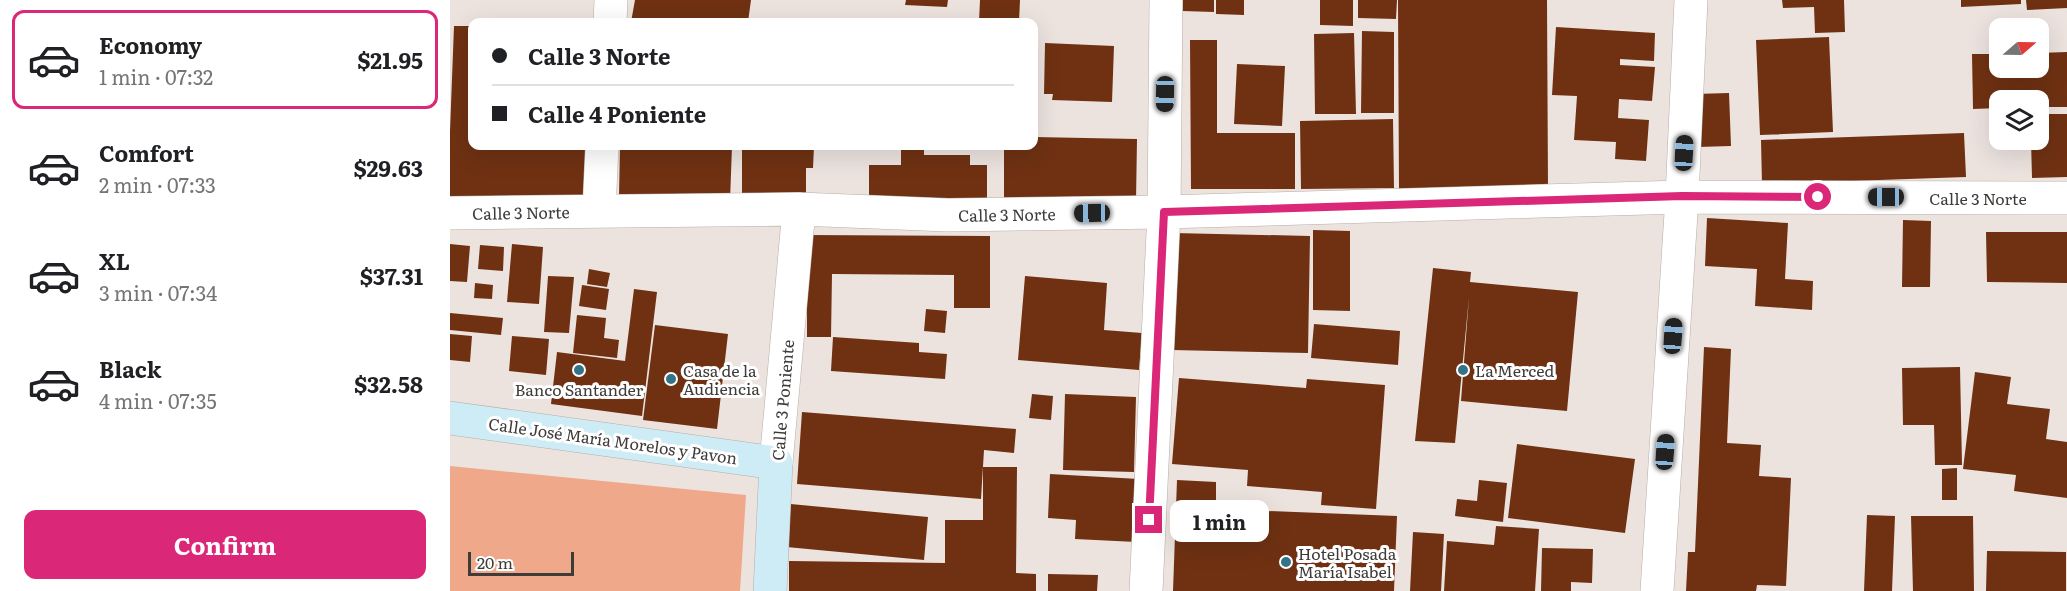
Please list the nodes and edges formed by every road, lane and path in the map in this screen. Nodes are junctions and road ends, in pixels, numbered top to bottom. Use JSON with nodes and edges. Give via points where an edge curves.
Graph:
{"nodes":[{"id":1,"x":611,"y":0,"type":"edge"},
{"id":2,"x":1166,"y":0,"type":"edge"},
{"id":3,"x":1691,"y":0,"type":"edge"},
{"id":4,"x":610,"y":18,"type":"edge"},
{"id":5,"x":602,"y":150,"type":"edge"},
{"id":6,"x":1682,"y":196,"type":"junction"},
{"id":7,"x":2067,"y":198,"type":"edge"},
{"id":8,"x":799,"y":209,"type":"junction"},
{"id":9,"x":599,"y":211,"type":"junction"},
{"id":10,"x":1164,"y":212,"type":"junction"},
{"id":11,"x":450,"y":213,"type":"edge"},
{"id":12,"x":450,"y":418,"type":"edge"},
{"id":13,"x":776,"y":463,"type":"junction"},
{"id":14,"x":770,"y":591,"type":"edge"},
{"id":15,"x":1146,"y":591,"type":"edge"},
{"id":16,"x":1657,"y":591,"type":"edge"}],
"edges":[{"from":1,"to":4,"type":"street"},
{"from":2,"to":10,"type":"street"},
{"from":3,"to":6,"type":"street"},
{"from":5,"to":9,"type":"street"},
{"from":6,"to":7,"type":"street","name":"Calle 3 Norte"},
{"from":6,"to":10,"type":"street","name":"Calle 3 Norte"},
{"from":6,"to":16,"type":"street"},
{"from":8,"to":9,"type":"street","name":"Calle 3 Norte"},
{"from":8,"to":10,"type":"street","name":"Calle 3 Norte","via":[[948,215]]},
{"from":8,"to":13,"type":"street","name":"Calle 3 Poniente"},
{"from":9,"to":11,"type":"street","name":"Calle 3 Norte"},
{"from":10,"to":15,"type":"street"},
{"from":12,"to":13,"type":"main road","name":"Calle José María Morelos y Pavon"},
{"from":13,"to":14,"type":"main road","name":"Calle 3 Poniente"}]}
